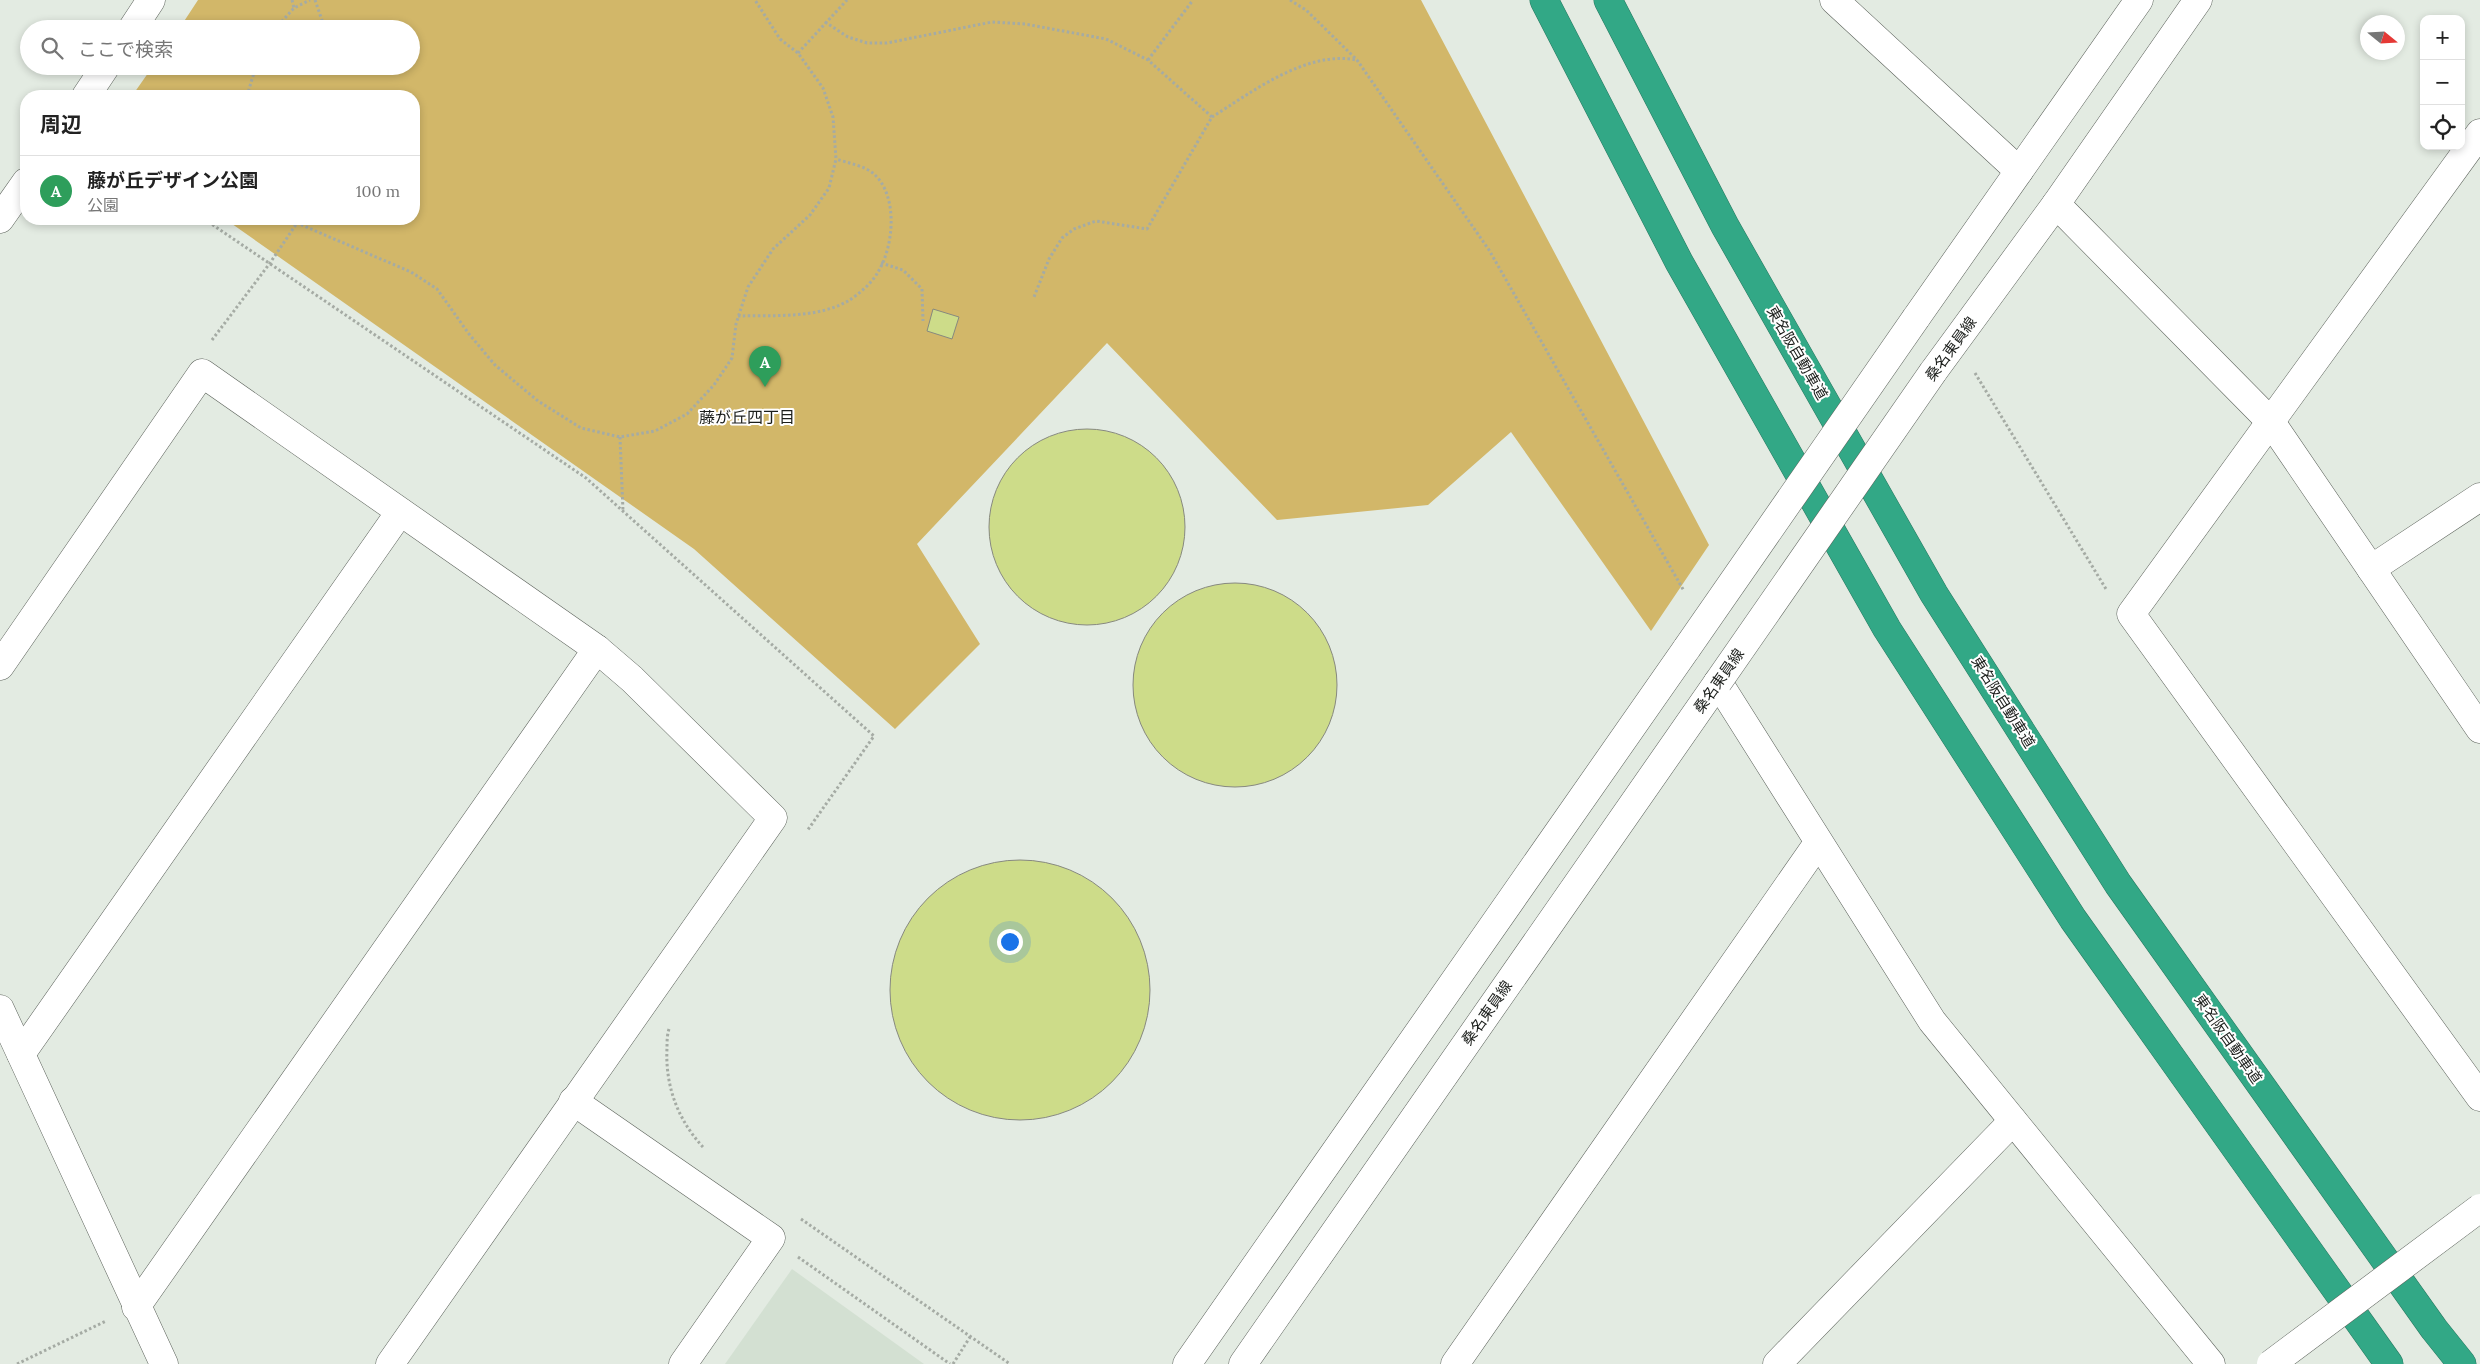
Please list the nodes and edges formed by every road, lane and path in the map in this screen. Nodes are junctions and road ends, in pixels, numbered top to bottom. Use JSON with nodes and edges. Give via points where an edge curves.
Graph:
{"nodes":[{"id":1,"x":151,"y":0,"type":"edge"},
{"id":2,"x":292,"y":0,"type":"edge"},
{"id":3,"x":310,"y":0,"type":"edge"},
{"id":4,"x":315,"y":0,"type":"edge"},
{"id":5,"x":755,"y":0,"type":"edge"},
{"id":6,"x":847,"y":0,"type":"edge"},
{"id":7,"x":1194,"y":0,"type":"edge"},
{"id":8,"x":1290,"y":0,"type":"edge"},
{"id":9,"x":1544,"y":0,"type":"edge"},
{"id":10,"x":1608,"y":0,"type":"edge"},
{"id":11,"x":1834,"y":0,"type":"edge"},
{"id":12,"x":2139,"y":0,"type":"edge"},
{"id":13,"x":2198,"y":0,"type":"edge"},
{"id":14,"x":294,"y":8,"type":"junction"},
{"id":15,"x":138,"y":20,"type":"edge"},
{"id":16,"x":283,"y":20,"type":"edge"},
{"id":17,"x":322,"y":20,"type":"edge"},
{"id":18,"x":825,"y":22,"type":"junction"},
{"id":19,"x":798,"y":53,"type":"junction"},
{"id":20,"x":1148,"y":60,"type":"junction"},
{"id":21,"x":1356,"y":60,"type":"junction"},
{"id":22,"x":100,"y":75,"type":"edge"},
{"id":23,"x":253,"y":75,"type":"edge"},
{"id":24,"x":90,"y":90,"type":"edge"},
{"id":25,"x":249,"y":90,"type":"edge"},
{"id":26,"x":1212,"y":117,"type":"junction"},
{"id":27,"x":2480,"y":134,"type":"edge"},
{"id":28,"x":836,"y":159,"type":"junction"},
{"id":29,"x":2019,"y":170,"type":"junction"},
{"id":30,"x":20,"y":191,"type":"edge"},
{"id":31,"x":2056,"y":204,"type":"junction"},
{"id":32,"x":0,"y":219,"type":"edge"},
{"id":33,"x":213,"y":225,"type":"edge"},
{"id":34,"x":295,"y":225,"type":"edge"},
{"id":35,"x":301,"y":225,"type":"edge"},
{"id":36,"x":270,"y":263,"type":"junction"},
{"id":37,"x":881,"y":263,"type":"junction"},
{"id":38,"x":1034,"y":297,"type":"dead end"},
{"id":39,"x":738,"y":316,"type":"junction"},
{"id":40,"x":923,"y":321,"type":"dead end"},
{"id":41,"x":202,"y":372,"type":"junction"},
{"id":42,"x":1975,"y":372,"type":"dead end"},
{"id":43,"x":2271,"y":422,"type":"junction"},
{"id":44,"x":620,"y":438,"type":"junction"},
{"id":45,"x":2480,"y":496,"type":"edge"},
{"id":46,"x":624,"y":511,"type":"junction"},
{"id":47,"x":400,"y":512,"type":"junction"},
{"id":48,"x":2371,"y":569,"type":"junction"},
{"id":49,"x":1689,"y":600,"type":"dead end"},
{"id":50,"x":2131,"y":614,"type":"junction"},
{"id":51,"x":597,"y":649,"type":"junction"},
{"id":52,"x":0,"y":666,"type":"edge"},
{"id":53,"x":1718,"y":682,"type":"junction"},
{"id":54,"x":2480,"y":729,"type":"edge"},
{"id":55,"x":806,"y":832,"type":"dead end"},
{"id":56,"x":1818,"y":843,"type":"junction"},
{"id":57,"x":0,"y":1009,"type":"edge"},
{"id":58,"x":672,"y":1023,"type":"dead end"},
{"id":59,"x":21,"y":1054,"type":"junction"},
{"id":60,"x":2480,"y":1097,"type":"edge"},
{"id":61,"x":573,"y":1101,"type":"junction"},
{"id":62,"x":2014,"y":1121,"type":"junction"},
{"id":63,"x":705,"y":1148,"type":"dead end"},
{"id":64,"x":2480,"y":1208,"type":"edge"},
{"id":65,"x":795,"y":1215,"type":"dead end"},
{"id":66,"x":771,"y":1238,"type":"junction"},
{"id":67,"x":136,"y":1307,"type":"junction"},
{"id":68,"x":970,"y":1337,"type":"junction"},
{"id":69,"x":16,"y":1364,"type":"edge"},
{"id":70,"x":164,"y":1364,"type":"edge"},
{"id":71,"x":390,"y":1364,"type":"edge"},
{"id":72,"x":683,"y":1364,"type":"edge"},
{"id":73,"x":952,"y":1364,"type":"edge"},
{"id":74,"x":1010,"y":1364,"type":"edge"},
{"id":75,"x":1187,"y":1364,"type":"edge"},
{"id":76,"x":1243,"y":1364,"type":"edge"},
{"id":77,"x":1455,"y":1364,"type":"edge"},
{"id":78,"x":1777,"y":1364,"type":"edge"},
{"id":79,"x":2211,"y":1364,"type":"edge"},
{"id":80,"x":2271,"y":1364,"type":"edge"},
{"id":81,"x":2389,"y":1364,"type":"edge"},
{"id":82,"x":2462,"y":1364,"type":"edge"}],
"edges":[{"from":1,"to":15,"type":"street"},
{"from":2,"to":14,"type":"path"},
{"from":3,"to":14,"type":"path"},
{"from":4,"to":17,"type":"path"},
{"from":5,"to":19,"type":"path","via":[[780,39]]},
{"from":6,"to":18,"type":"path"},
{"from":7,"to":20,"type":"path"},
{"from":8,"to":21,"type":"path","via":[[1306,10]]},
{"from":9,"to":81,"type":"highway","via":[[1679,262],[1887,629],[2073,920]]},
{"from":10,"to":82,"type":"highway","name":"東名阪自動車道","via":[[1725,226],[1934,594],[2118,884]]},
{"from":11,"to":29,"type":"street"},
{"from":12,"to":29,"type":"street"},
{"from":13,"to":31,"type":"street","name":"桑名東員線"},
{"from":14,"to":16,"type":"path"},
{"from":18,"to":19,"type":"path"},
{"from":18,"to":20,"type":"path","via":[[848,37],[867,43],[887,43],[992,22],[1025,24],[1106,39]]},
{"from":19,"to":28,"type":"path","via":[[823,88],[833,117]]},
{"from":20,"to":26,"type":"path"},
{"from":21,"to":26,"type":"path","via":[[1328,58],[1290,72]]},
{"from":21,"to":49,"type":"path","via":[[1490,250]]},
{"from":22,"to":24,"type":"street"},
{"from":23,"to":25,"type":"path"},
{"from":26,"to":38,"type":"path","via":[[1146,229],[1096,221],[1074,229],[1062,238],[1049,258]]},
{"from":27,"to":43,"type":"street"},
{"from":28,"to":37,"type":"path","via":[[875,174],[890,198],[892,220],[888,246]]},
{"from":28,"to":39,"type":"path","via":[[829,188],[810,215],[773,249],[748,287]]},
{"from":29,"to":75,"type":"street","bridge":true},
{"from":30,"to":32,"type":"street"},
{"from":31,"to":43,"type":"street"},
{"from":31,"to":53,"type":"street","name":"桑名東員線","bridge":true,"via":[[1933,372]]},
{"from":33,"to":36,"type":"path"},
{"from":34,"to":36,"type":"path"},
{"from":35,"to":44,"type":"path","via":[[417,276],[437,289],[495,365],[538,401],[581,428]]},
{"from":36,"to":41,"type":"path","via":[[212,341]]},
{"from":36,"to":46,"type":"path","via":[[586,478]]},
{"from":37,"to":39,"type":"path","via":[[879,272],[848,301],[801,314]]},
{"from":37,"to":40,"type":"path","via":[[903,270],[922,289]]},
{"from":39,"to":44,"type":"path","via":[[732,358],[714,385],[687,414],[655,431]]},
{"from":41,"to":47,"type":"street"},
{"from":41,"to":52,"type":"street"},
{"from":42,"to":50,"type":"path","via":[[2109,593]]},
{"from":43,"to":48,"type":"street"},
{"from":43,"to":50,"type":"street"},
{"from":44,"to":46,"type":"path"},
{"from":45,"to":48,"type":"street"},
{"from":46,"to":55,"type":"path","via":[[874,736]]},
{"from":47,"to":51,"type":"street"},
{"from":47,"to":59,"type":"street"},
{"from":48,"to":54,"type":"street"},
{"from":50,"to":60,"type":"street"},
{"from":51,"to":61,"type":"street","via":[[632,679],[773,818]]},
{"from":51,"to":67,"type":"street"},
{"from":53,"to":56,"type":"street"},
{"from":53,"to":76,"type":"street","name":"桑名東員線"},
{"from":56,"to":62,"type":"street","via":[[1932,1022]]},
{"from":56,"to":77,"type":"street"},
{"from":57,"to":59,"type":"street"},
{"from":58,"to":63,"type":"path","via":[[668,1031],[666,1069],[673,1100],[694,1137]]},
{"from":59,"to":67,"type":"street"},
{"from":61,"to":66,"type":"street"},
{"from":61,"to":71,"type":"street"},
{"from":62,"to":78,"type":"street"},
{"from":62,"to":79,"type":"street"},
{"from":64,"to":80,"type":"street","bridge":true},
{"from":65,"to":68,"type":"path"},
{"from":66,"to":72,"type":"street"},
{"from":66,"to":73,"type":"path"},
{"from":67,"to":69,"type":"path"},
{"from":67,"to":70,"type":"street"},
{"from":68,"to":73,"type":"path"},
{"from":68,"to":74,"type":"path"}]}
